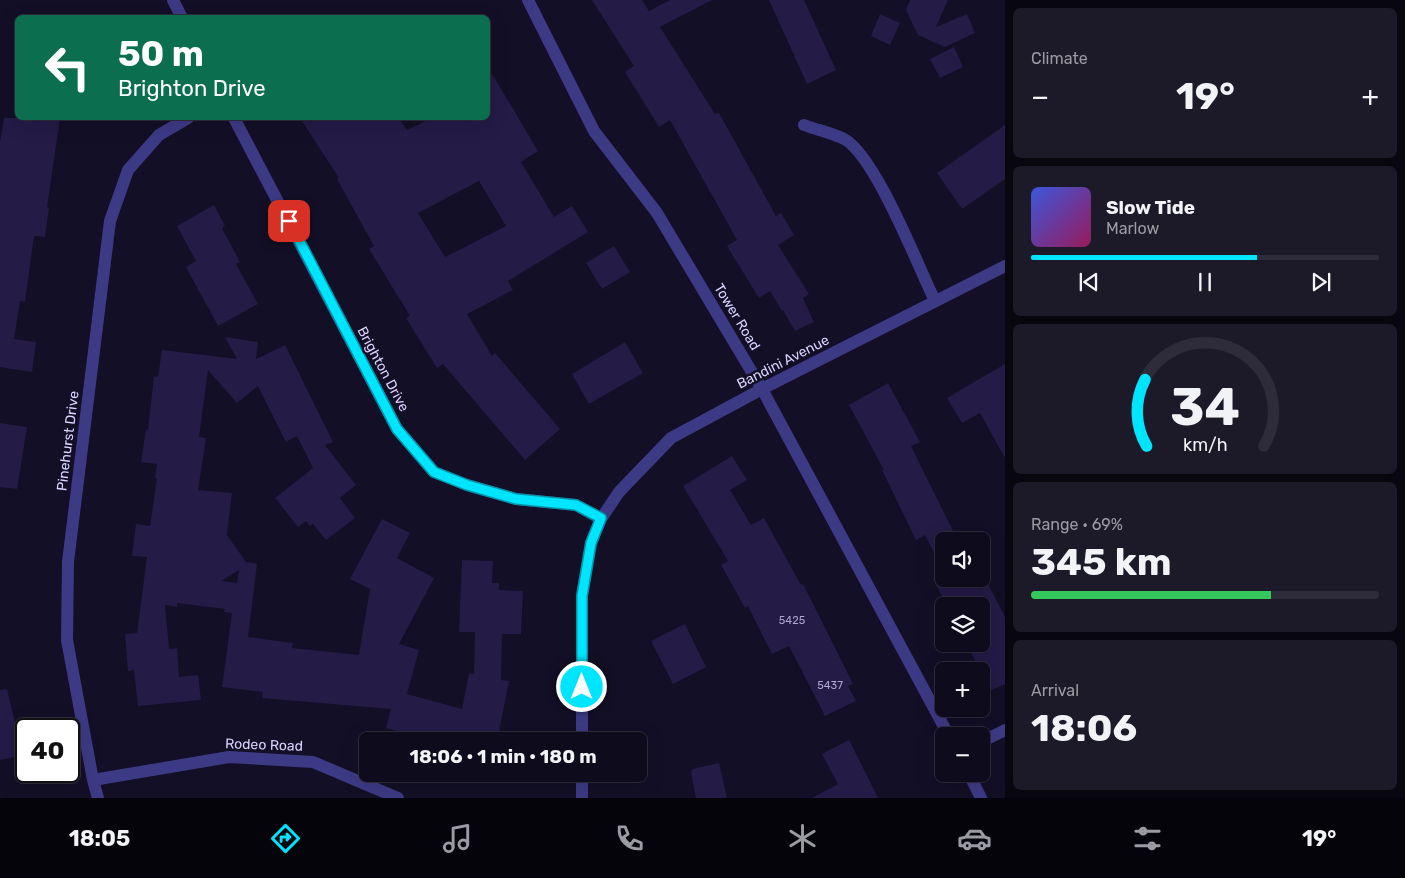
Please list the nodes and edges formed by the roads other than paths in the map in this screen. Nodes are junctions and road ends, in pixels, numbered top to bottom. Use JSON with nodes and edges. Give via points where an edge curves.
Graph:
{"nodes":[{"id":1,"x":173,"y":0,"type":"edge"},
{"id":2,"x":528,"y":0,"type":"edge"},
{"id":3,"x":180,"y":15,"type":"edge"},
{"id":4,"x":185,"y":120,"type":"edge"},
{"id":5,"x":235,"y":120,"type":"edge"},
{"id":6,"x":804,"y":126,"type":"dead end"},
{"id":7,"x":1005,"y":266,"type":"edge"},
{"id":8,"x":935,"y":301,"type":"junction"},
{"id":9,"x":762,"y":389,"type":"junction"},
{"id":10,"x":601,"y":518,"type":"junction"},
{"id":11,"x":944,"y":727,"type":"edge"},
{"id":12,"x":1005,"y":730,"type":"edge"},
{"id":13,"x":582,"y":732,"type":"edge"},
{"id":14,"x":990,"y":738,"type":"edge"},
{"id":15,"x":93,"y":780,"type":"junction"},
{"id":16,"x":582,"y":782,"type":"edge"},
{"id":17,"x":973,"y":782,"type":"edge"},
{"id":18,"x":98,"y":798,"type":"edge"},
{"id":19,"x":398,"y":798,"type":"edge"},
{"id":20,"x":582,"y":798,"type":"edge"},
{"id":21,"x":981,"y":798,"type":"edge"}],
"edges":[{"from":1,"to":3,"type":"street"},
{"from":2,"to":9,"type":"street","name":"Tower Road","via":[[594,131],[657,212]]},
{"from":4,"to":15,"type":"street","name":"Pinehurst Drive","via":[[159,135],[128,170],[110,221],[68,562],[67,640]]},
{"from":5,"to":10,"type":"street","name":"Brighton Drive","via":[[397,429],[434,472],[516,499],[576,505]]},
{"from":6,"to":8,"type":"street","via":[[845,139],[879,180]]},
{"from":7,"to":8,"type":"street","name":"Bandini Avenue"},
{"from":8,"to":9,"type":"street","name":"Bandini Avenue"},
{"from":9,"to":10,"type":"street","name":"Bandini Avenue","via":[[671,438],[618,492]]},
{"from":9,"to":11,"type":"street","name":"Tower Road"},
{"from":10,"to":13,"type":"street","name":"Bandini Avenue","via":[[591,543],[582,596]]},
{"from":12,"to":14,"type":"street"},
{"from":15,"to":18,"type":"street","name":"Pinehurst Drive"},
{"from":15,"to":19,"type":"street","name":"Rodeo Road","via":[[229,756],[313,762]]},
{"from":16,"to":20,"type":"street"},
{"from":17,"to":21,"type":"street"}]}
